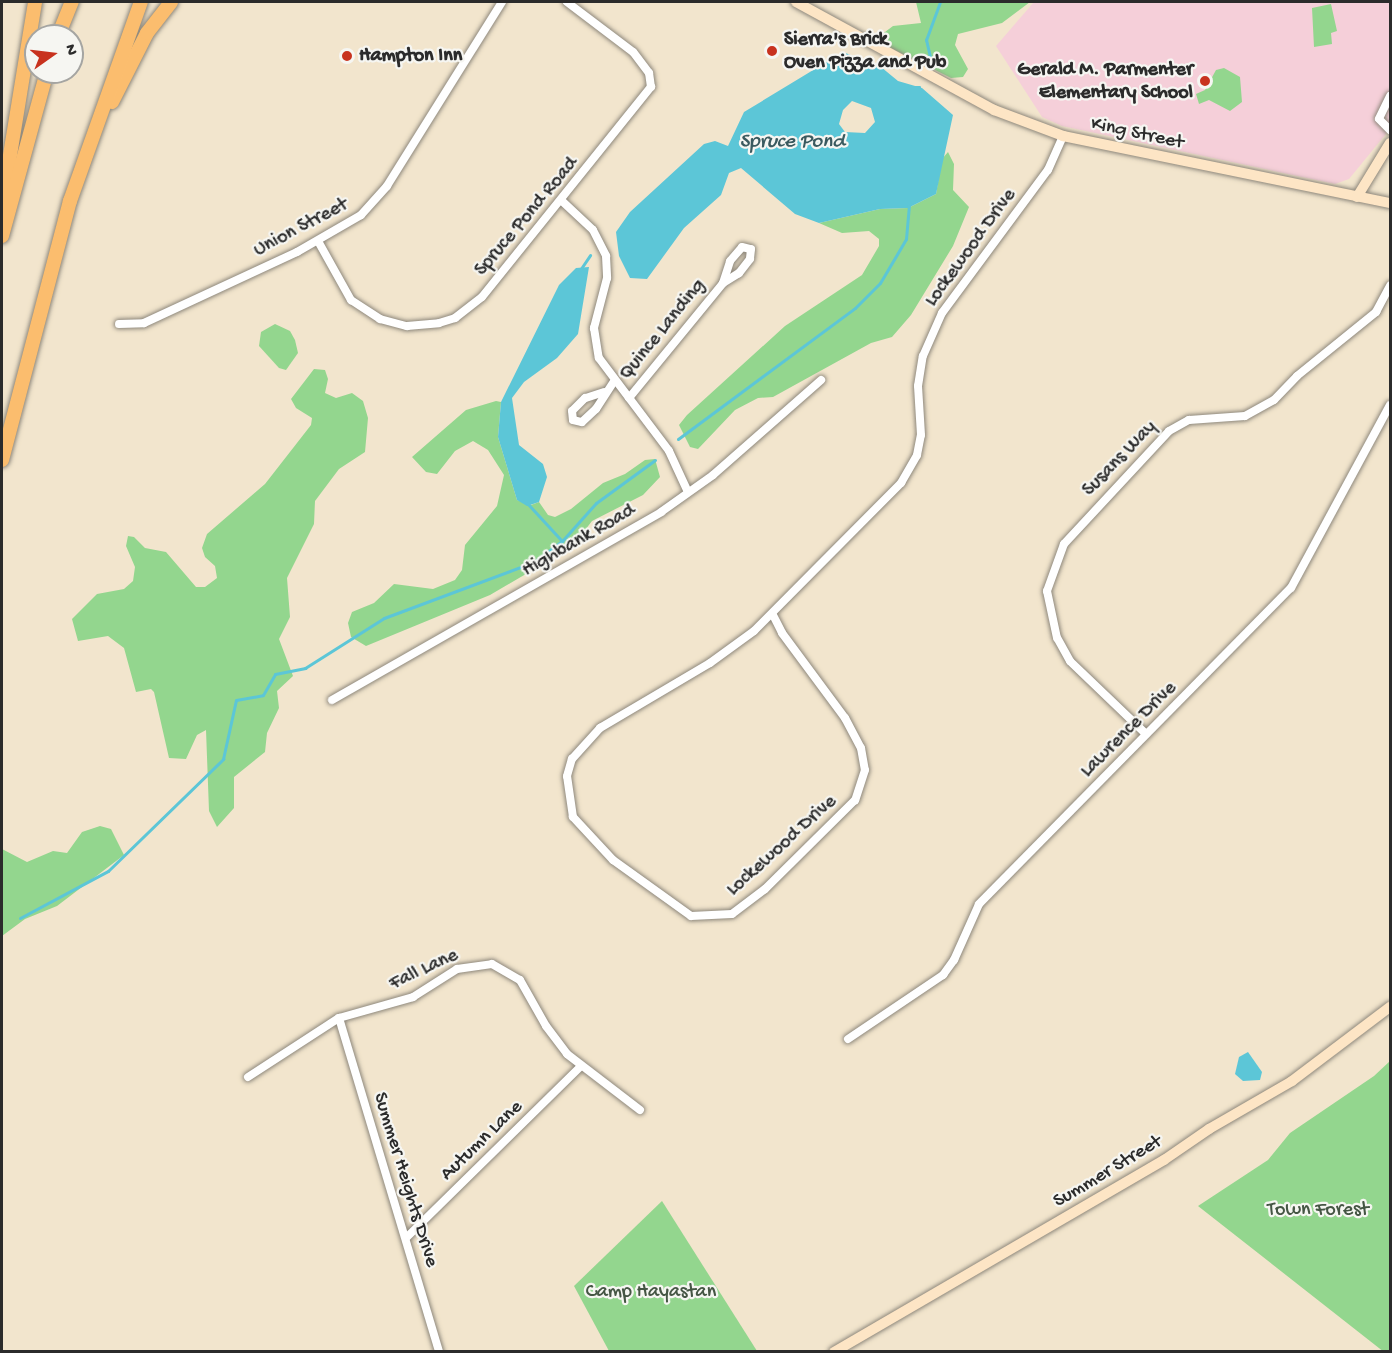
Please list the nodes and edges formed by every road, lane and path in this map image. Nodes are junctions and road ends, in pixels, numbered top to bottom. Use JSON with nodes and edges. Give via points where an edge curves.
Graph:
{"nodes":[{"id":1,"x":35,"y":2,"type":"edge"},
{"id":2,"x":72,"y":2,"type":"edge"},
{"id":3,"x":141,"y":2,"type":"edge"},
{"id":4,"x":171,"y":2,"type":"edge"},
{"id":5,"x":502,"y":2,"type":"edge"},
{"id":6,"x":567,"y":2,"type":"edge"},
{"id":7,"x":796,"y":2,"type":"edge"},
{"id":8,"x":63,"y":24,"type":"edge"},
{"id":9,"x":44,"y":84,"type":"edge"},
{"id":10,"x":1390,"y":96,"type":"edge"},
{"id":11,"x":1390,"y":130,"type":"edge"},
{"id":12,"x":1063,"y":136,"type":"junction"},
{"id":13,"x":1390,"y":143,"type":"edge"},
{"id":14,"x":1357,"y":197,"type":"junction"},
{"id":15,"x":70,"y":201,"type":"junction"},
{"id":16,"x":562,"y":201,"type":"junction"},
{"id":17,"x":1390,"y":203,"type":"edge"},
{"id":18,"x":2,"y":204,"type":"edge"},
{"id":19,"x":2,"y":236,"type":"edge"},
{"id":20,"x":318,"y":241,"type":"junction"},
{"id":21,"x":723,"y":283,"type":"junction"},
{"id":22,"x":1390,"y":286,"type":"edge"},
{"id":23,"x":119,"y":324,"type":"dead end"},
{"id":24,"x":821,"y":380,"type":"dead end"},
{"id":25,"x":614,"y":381,"type":"junction"},
{"id":26,"x":604,"y":392,"type":"junction"},
{"id":27,"x":629,"y":398,"type":"junction"},
{"id":28,"x":1390,"y":405,"type":"edge"},
{"id":29,"x":2,"y":460,"type":"edge"},
{"id":30,"x":687,"y":490,"type":"junction"},
{"id":31,"x":773,"y":615,"type":"junction"},
{"id":32,"x":332,"y":700,"type":"dead end"},
{"id":33,"x":1146,"y":735,"type":"junction"},
{"id":34,"x":1390,"y":1007,"type":"edge"},
{"id":35,"x":339,"y":1018,"type":"junction"},
{"id":36,"x":848,"y":1039,"type":"dead end"},
{"id":37,"x":580,"y":1067,"type":"junction"},
{"id":38,"x":248,"y":1077,"type":"dead end"},
{"id":39,"x":640,"y":1110,"type":"dead end"},
{"id":40,"x":406,"y":1238,"type":"junction"},
{"id":41,"x":439,"y":1352,"type":"edge"},
{"id":42,"x":834,"y":1352,"type":"edge"}],
"edges":[{"from":1,"to":18,"type":"highway"},
{"from":2,"to":8,"type":"highway"},
{"from":3,"to":15,"type":"highway"},
{"from":4,"to":15,"type":"highway","via":[[147,33],[116,93]]},
{"from":5,"to":20,"type":"street","name":"Union Street","via":[[387,186],[361,215]]},
{"from":6,"to":16,"type":"street","name":"Spruce Pond Road","via":[[633,52],[652,83],[645,99]]},
{"from":7,"to":12,"type":"main road","name":"King Street","via":[[994,110]]},
{"from":9,"to":19,"type":"highway"},
{"from":10,"to":11,"type":"street","via":[[1379,119]]},
{"from":12,"to":14,"type":"main road","name":"King Street"},
{"from":12,"to":31,"type":"street","name":"Lockewood Drive","via":[[1048,170],[942,313],[926,348],[918,386],[921,435],[915,461],[901,483]]},
{"from":13,"to":14,"type":"main road"},
{"from":14,"to":17,"type":"main road","name":"King Street"},
{"from":15,"to":29,"type":"highway"},
{"from":16,"to":20,"type":"street","name":"Spruce Pond Road","via":[[482,297],[455,318],[438,323],[408,326],[367,313],[345,292]]},
{"from":16,"to":25,"type":"street","via":[[593,230],[606,256],[607,278],[594,336],[599,358]]},
{"from":20,"to":23,"type":"street","name":"Union Street","via":[[144,324]]},
{"from":21,"to":21,"type":"street","name":"Quince Landing","via":[[750,259],[753,253],[749,247],[742,247],[730,261]]},
{"from":21,"to":27,"type":"street","name":"Quince Landing"},
{"from":22,"to":33,"type":"street","name":"Susans Way","via":[[1376,312],[1297,376],[1274,400],[1245,416],[1189,420],[1169,431],[1064,544],[1047,591],[1057,638],[1070,661]]},
{"from":24,"to":30,"type":"street","name":"Highbank Road","via":[[713,475]]},
{"from":25,"to":26,"type":"street"},
{"from":25,"to":27,"type":"street"},
{"from":26,"to":26,"type":"street","via":[[596,409],[583,421],[572,419],[572,411],[585,398]]},
{"from":27,"to":30,"type":"street","via":[[669,451]]},
{"from":28,"to":33,"type":"street","name":"Lawrence Drive","via":[[1291,588]]},
{"from":30,"to":32,"type":"street","name":"Highbank Road","via":[[661,512],[570,567]]},
{"from":31,"to":31,"type":"street","name":"Lockewood Drive","via":[[710,663],[600,728],[572,759],[567,777],[573,817],[614,860],[691,916],[732,914],[765,889],[855,800],[865,770],[861,748],[845,718]]},
{"from":33,"to":36,"type":"street","name":"Lawrence Drive","via":[[979,904],[954,960],[943,975]]},
{"from":34,"to":42,"type":"main road","name":"Summer Street","via":[[1292,1081]]},
{"from":35,"to":37,"type":"street","name":"Fall Lane","via":[[412,997],[457,969],[492,964],[520,980],[554,1039]]},
{"from":35,"to":38,"type":"street","name":"Fall Lane"},
{"from":35,"to":40,"type":"street","name":"Summer Heights Drive"},
{"from":37,"to":39,"type":"street","name":"Fall Lane"},
{"from":37,"to":40,"type":"street","name":"Autumn Lane"},
{"from":40,"to":41,"type":"street","name":"Summer Heights Drive"}]}
